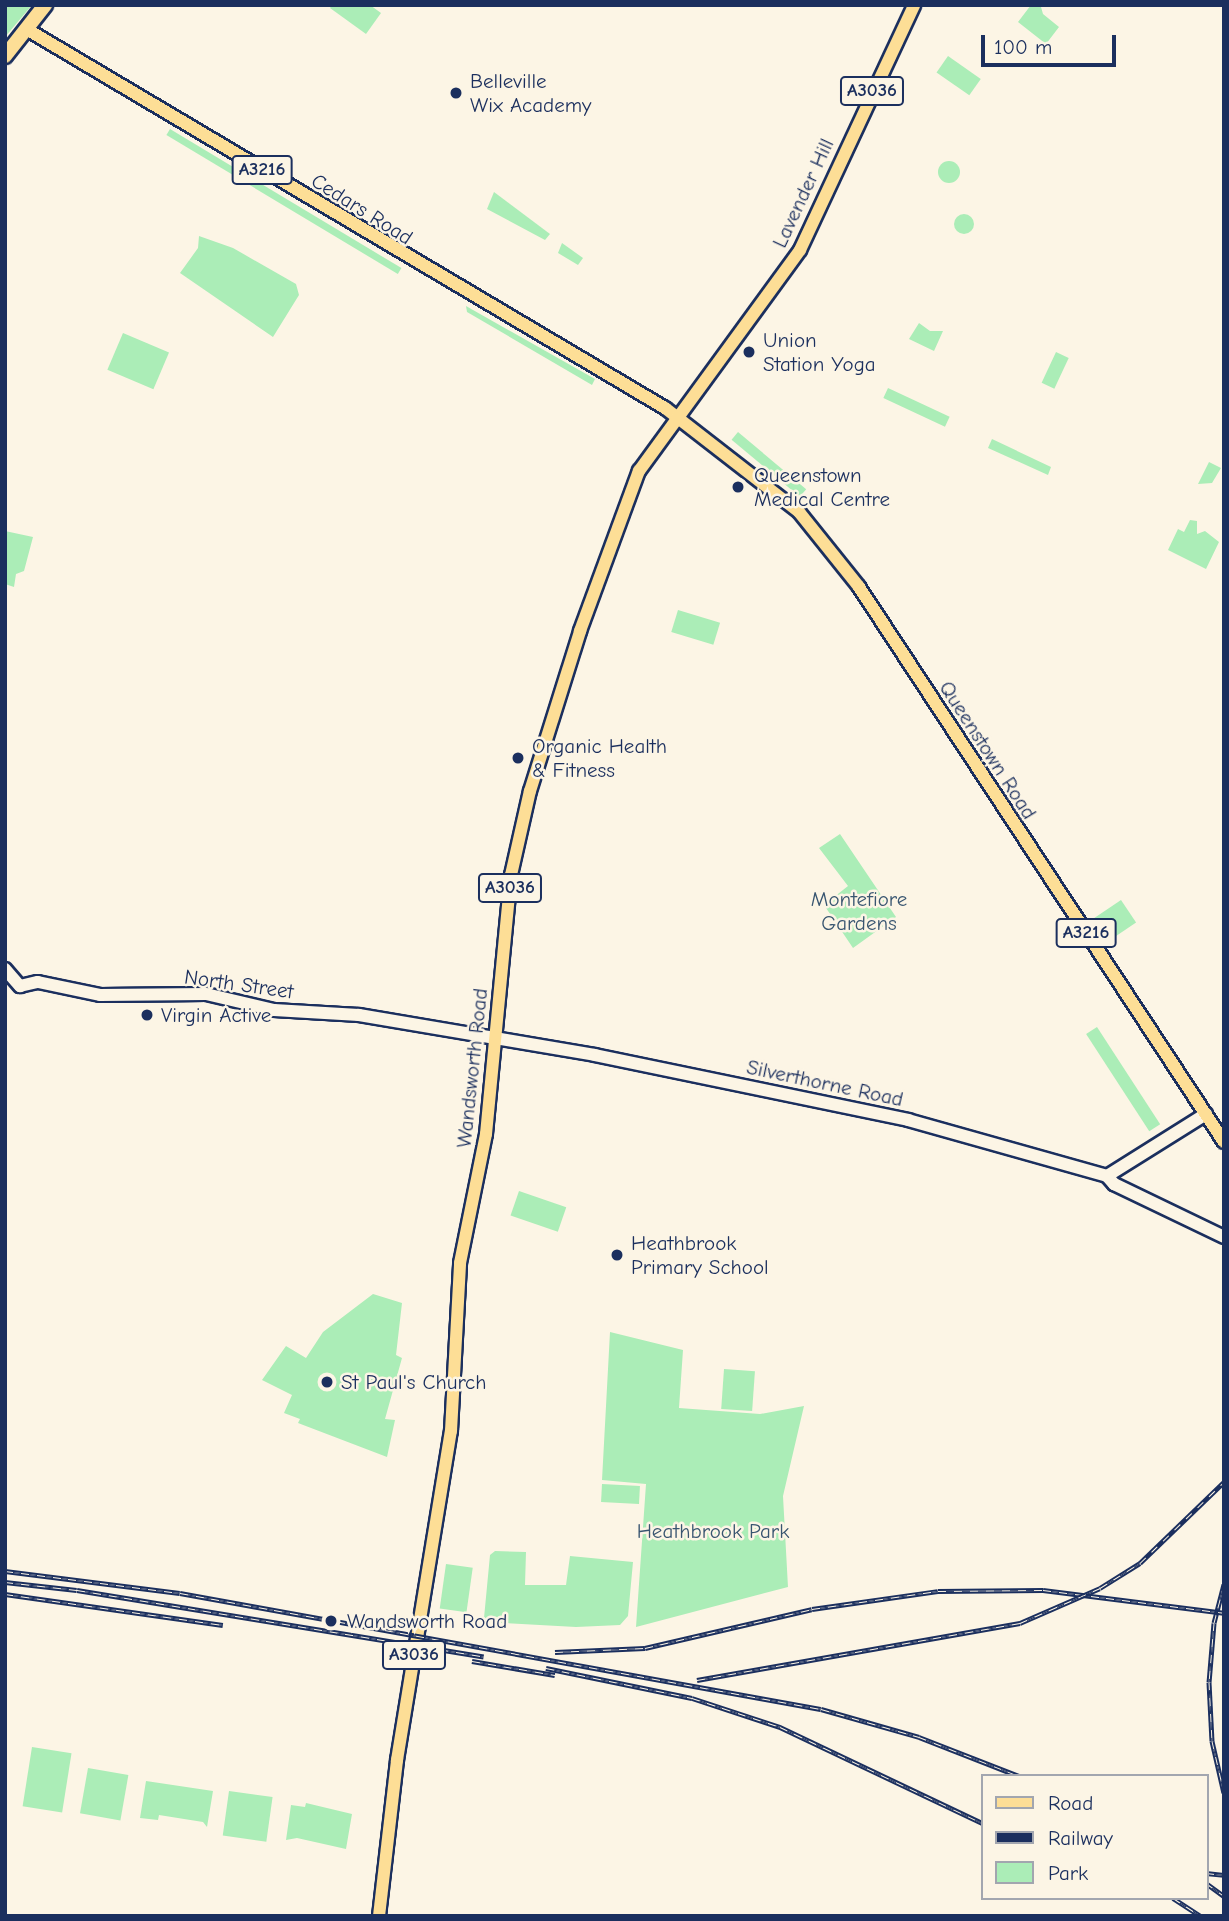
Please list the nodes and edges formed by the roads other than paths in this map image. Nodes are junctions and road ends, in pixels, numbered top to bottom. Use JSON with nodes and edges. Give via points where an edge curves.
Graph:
{"nodes":[{"id":1,"x":45,"y":5,"type":"edge"},
{"id":2,"x":915,"y":5,"type":"edge"},
{"id":3,"x":28,"y":30,"type":"junction"},
{"id":4,"x":5,"y":56,"type":"edge"},
{"id":5,"x":678,"y":417,"type":"junction"},
{"id":6,"x":5,"y":970,"type":"edge"},
{"id":7,"x":495,"y":1041,"type":"junction"},
{"id":8,"x":1206,"y":1114,"type":"junction"},
{"id":9,"x":1224,"y":1142,"type":"edge"},
{"id":10,"x":1128,"y":1166,"type":"junction"},
{"id":11,"x":1107,"y":1176,"type":"junction"},
{"id":12,"x":1138,"y":1193,"type":"junction"},
{"id":13,"x":1224,"y":1237,"type":"edge"},
{"id":14,"x":379,"y":1916,"type":"edge"}],
"edges":[{"from":1,"to":3,"type":"highway"},
{"from":2,"to":5,"type":"main road","name":"Lavender Hill","number":"A3036","via":[[806,240]]},
{"from":3,"to":4,"type":"highway"},
{"from":3,"to":5,"type":"main road","name":"Cedars Road","number":"A3216"},
{"from":5,"to":7,"type":"main road","name":"Wandsworth Road","number":"A3036","via":[[643,462],[624,506],[535,776],[512,875]]},
{"from":5,"to":8,"type":"main road","name":"Queenstown Road","number":"A3216","via":[[819,532]]},
{"from":6,"to":7,"type":"main road","name":"North Street","via":[[20,986],[40,982],[100,995],[206,994],[274,1010],[359,1015]]},
{"from":7,"to":11,"type":"main road","name":"Silverthorne Road","via":[[595,1055],[908,1120]]},
{"from":7,"to":14,"type":"main road","name":"Wandsworth Road","number":"A3036","via":[[486,1134],[460,1263],[452,1431],[398,1748]]},
{"from":8,"to":9,"type":"main road","name":"Queenstown Road","number":"A3216"},
{"from":8,"to":10,"type":"main road"},
{"from":10,"to":11,"type":"main road"},
{"from":10,"to":12,"type":"main road","via":[[1130,1182]]},
{"from":11,"to":12,"type":"main road","name":"Silverthorne Road"},
{"from":12,"to":13,"type":"main road","name":"Silverthorne Road"}]}
